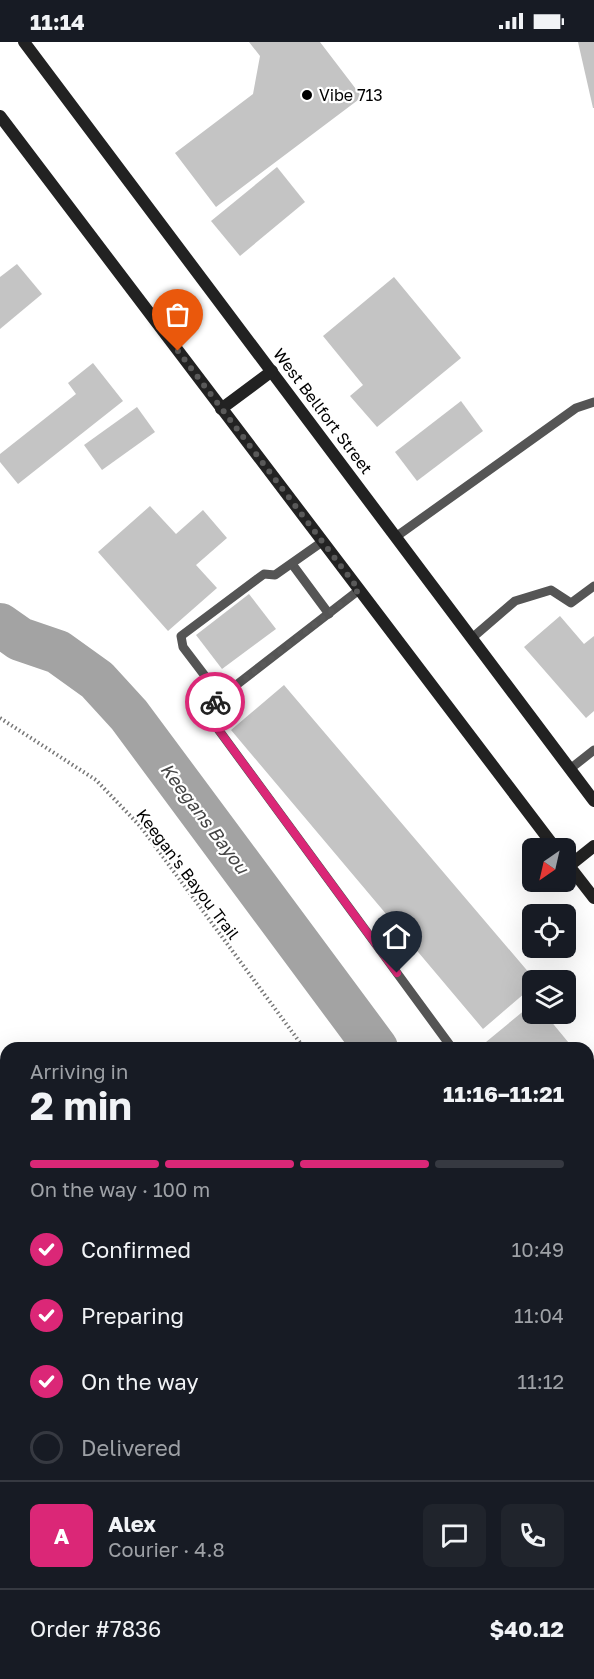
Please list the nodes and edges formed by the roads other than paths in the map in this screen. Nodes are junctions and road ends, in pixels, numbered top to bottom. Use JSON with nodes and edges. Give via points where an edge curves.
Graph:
{"nodes":[{"id":1,"x":24,"y":42,"type":"edge"},
{"id":2,"x":0,"y":116,"type":"edge"},
{"id":3,"x":272,"y":371,"type":"junction"},
{"id":4,"x":594,"y":402,"type":"edge"},
{"id":5,"x":221,"y":409,"type":"junction"},
{"id":6,"x":397,"y":536,"type":"junction"},
{"id":7,"x":322,"y":542,"type":"junction"},
{"id":8,"x":292,"y":564,"type":"junction"},
{"id":9,"x":594,"y":586,"type":"edge"},
{"id":10,"x":359,"y":590,"type":"junction"},
{"id":11,"x":329,"y":614,"type":"junction"},
{"id":12,"x":472,"y":638,"type":"junction"},
{"id":13,"x":221,"y":697,"type":"junction"},
{"id":14,"x":594,"y":750,"type":"edge"},
{"id":15,"x":570,"y":769,"type":"junction"},
{"id":16,"x":594,"y":801,"type":"edge"},
{"id":17,"x":548,"y":838,"type":"edge"},
{"id":18,"x":594,"y":846,"type":"edge"},
{"id":19,"x":576,"y":858,"type":"edge"},
{"id":20,"x":576,"y":875,"type":"edge"},
{"id":21,"x":594,"y":898,"type":"edge"},
{"id":22,"x":448,"y":1042,"type":"edge"}],
"edges":[{"from":1,"to":3,"type":"main road","name":"West Bellfort Street"},
{"from":2,"to":5,"type":"main road"},
{"from":3,"to":5,"type":"main road"},
{"from":3,"to":6,"type":"main road","name":"West Bellfort Street"},
{"from":4,"to":6,"type":"lane","via":[[576,408]]},
{"from":5,"to":7,"type":"main road"},
{"from":6,"to":12,"type":"main road","name":"West Bellfort Street"},
{"from":7,"to":8,"type":"lane"},
{"from":7,"to":10,"type":"main road"},
{"from":8,"to":11,"type":"lane"},
{"from":8,"to":13,"type":"lane","via":[[275,575],[264,574],[181,636],[183,647]]},
{"from":9,"to":12,"type":"lane","via":[[571,603],[551,590],[515,601]]},
{"from":10,"to":11,"type":"lane"},
{"from":10,"to":17,"type":"main road"},
{"from":11,"to":13,"type":"lane"},
{"from":12,"to":15,"type":"main road","name":"West Bellfort Street"},
{"from":13,"to":22,"type":"lane","via":[[204,710]]},
{"from":14,"to":15,"type":"lane"},
{"from":15,"to":16,"type":"main road","name":"West Bellfort Street"},
{"from":18,"to":19,"type":"main road"},
{"from":20,"to":21,"type":"main road"}]}
